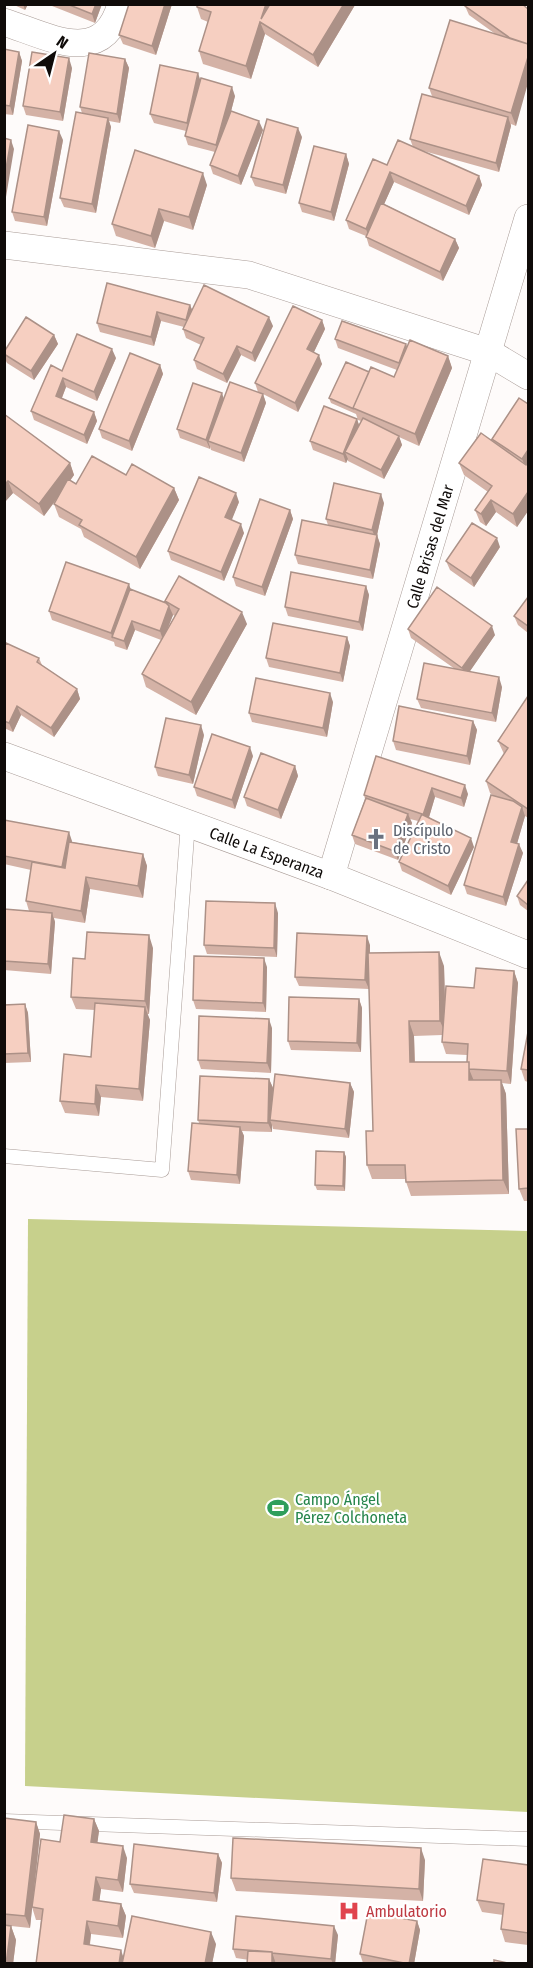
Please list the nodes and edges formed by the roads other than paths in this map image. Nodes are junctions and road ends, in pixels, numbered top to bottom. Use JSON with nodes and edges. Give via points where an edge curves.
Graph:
{"nodes":[{"id":1,"x":121,"y":4,"type":"edge"},
{"id":2,"x":4,"y":22,"type":"edge"},
{"id":3,"x":528,"y":218,"type":"edge"},
{"id":4,"x":4,"y":245,"type":"edge"},
{"id":5,"x":488,"y":352,"type":"junction"},
{"id":6,"x":528,"y":376,"type":"edge"},
{"id":7,"x":4,"y":756,"type":"edge"},
{"id":8,"x":188,"y":823,"type":"junction"},
{"id":9,"x":331,"y":876,"type":"junction"},
{"id":10,"x":528,"y":955,"type":"edge"},
{"id":11,"x":4,"y":1156,"type":"edge"},
{"id":12,"x":4,"y":1821,"type":"edge"},
{"id":13,"x":528,"y":1839,"type":"edge"}],
"edges":[{"from":1,"to":2,"type":"street","via":[[110,29],[88,43],[75,44]]},
{"from":3,"to":5,"type":"street","name":"Calle Brisas del Mar"},
{"from":4,"to":5,"type":"street","via":[[249,275]]},
{"from":5,"to":6,"type":"street"},
{"from":5,"to":9,"type":"street","name":"Calle Brisas del Mar"},
{"from":7,"to":8,"type":"street","name":"Calle La Esperanza"},
{"from":8,"to":9,"type":"street","name":"Calle La Esperanza"},
{"from":8,"to":11,"type":"lane","via":[[162,1170]]},
{"from":9,"to":10,"type":"street","name":"Calle La Esperanza"},
{"from":12,"to":13,"type":"lane"}]}
